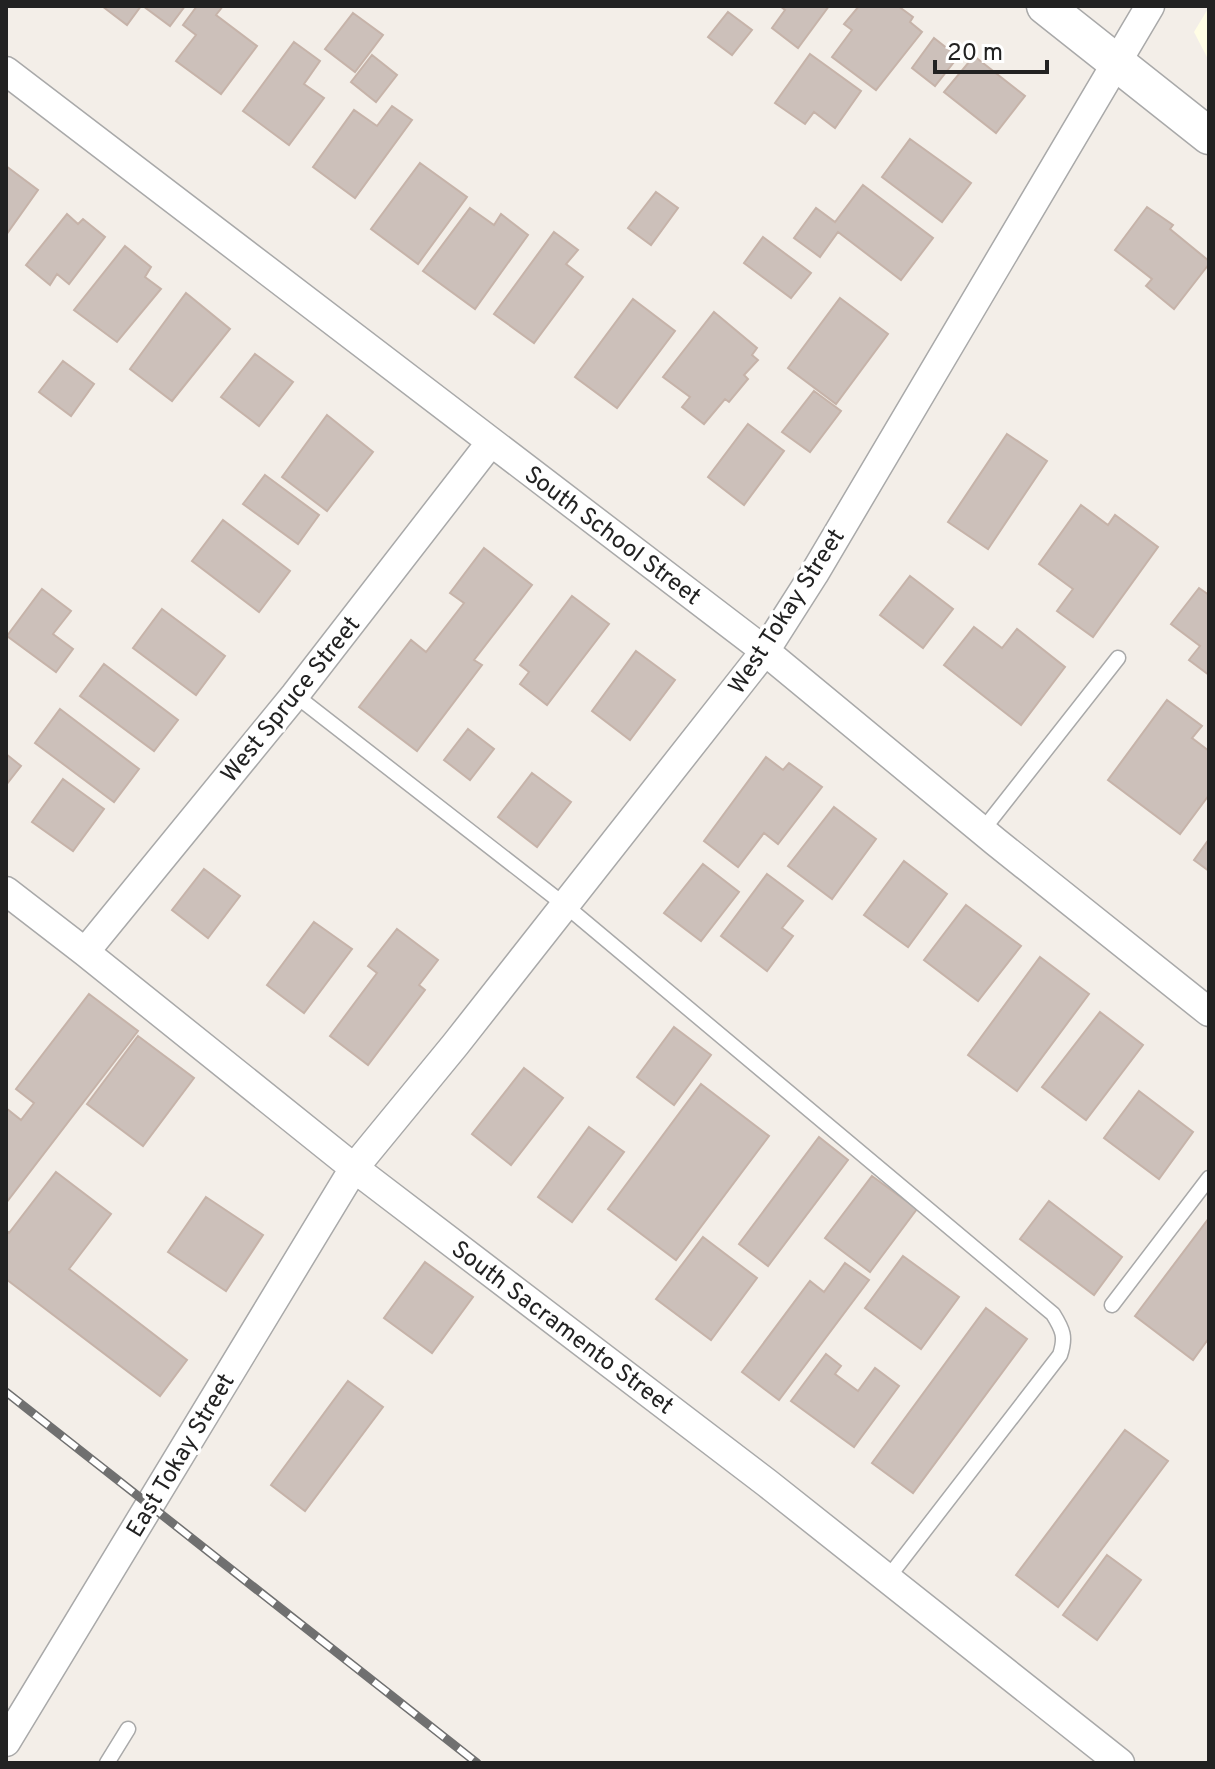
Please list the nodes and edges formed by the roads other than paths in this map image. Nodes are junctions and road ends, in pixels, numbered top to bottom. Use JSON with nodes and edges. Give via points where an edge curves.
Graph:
{"nodes":[{"id":1,"x":1045,"y":6,"type":"edge"},
{"id":2,"x":1150,"y":6,"type":"edge"},
{"id":3,"x":1116,"y":63,"type":"junction"},
{"id":4,"x":6,"y":71,"type":"edge"},
{"id":5,"x":1209,"y":136,"type":"edge"},
{"id":6,"x":491,"y":442,"type":"junction"},
{"id":7,"x":765,"y":651,"type":"junction"},
{"id":8,"x":1118,"y":658,"type":"dead end"},
{"id":9,"x":295,"y":695,"type":"junction"},
{"id":10,"x":982,"y":831,"type":"junction"},
{"id":11,"x":6,"y":891,"type":"edge"},
{"id":12,"x":566,"y":906,"type":"junction"},
{"id":13,"x":85,"y":952,"type":"junction"},
{"id":14,"x":1209,"y":1012,"type":"edge"},
{"id":15,"x":354,"y":1168,"type":"junction"},
{"id":16,"x":1209,"y":1178,"type":"edge"},
{"id":17,"x":1112,"y":1305,"type":"dead end"},
{"id":18,"x":887,"y":1579,"type":"junction"},
{"id":19,"x":128,"y":1729,"type":"dead end"},
{"id":20,"x":6,"y":1742,"type":"edge"},
{"id":21,"x":107,"y":1763,"type":"edge"},
{"id":22,"x":1120,"y":1763,"type":"edge"}],
"edges":[{"from":1,"to":3,"type":"street"},
{"from":2,"to":3,"type":"street","name":"West Tokay Street"},
{"from":3,"to":5,"type":"street"},
{"from":3,"to":7,"type":"street","name":"West Tokay Street"},
{"from":4,"to":6,"type":"street","name":"South School Street"},
{"from":6,"to":7,"type":"street","name":"South School Street"},
{"from":6,"to":9,"type":"street","name":"West Spruce Street"},
{"from":7,"to":10,"type":"street","name":"South School Street"},
{"from":7,"to":12,"type":"street","name":"West Tokay Street"},
{"from":8,"to":10,"type":"lane"},
{"from":9,"to":12,"type":"lane"},
{"from":9,"to":13,"type":"street","name":"West Spruce Street"},
{"from":10,"to":14,"type":"street","name":"South School Street"},
{"from":11,"to":13,"type":"street","name":"South Sacramento Street"},
{"from":12,"to":15,"type":"street","name":"West Tokay Street"},
{"from":12,"to":18,"type":"lane","via":[[1053,1314],[1062,1327],[1060,1355]]},
{"from":13,"to":15,"type":"street","name":"South Sacramento Street"},
{"from":15,"to":18,"type":"street","name":"South Sacramento Street"},
{"from":15,"to":20,"type":"street","name":"East Tokay Street"},
{"from":16,"to":17,"type":"lane"},
{"from":18,"to":22,"type":"street","name":"South Sacramento Street"},
{"from":19,"to":21,"type":"lane"}]}
